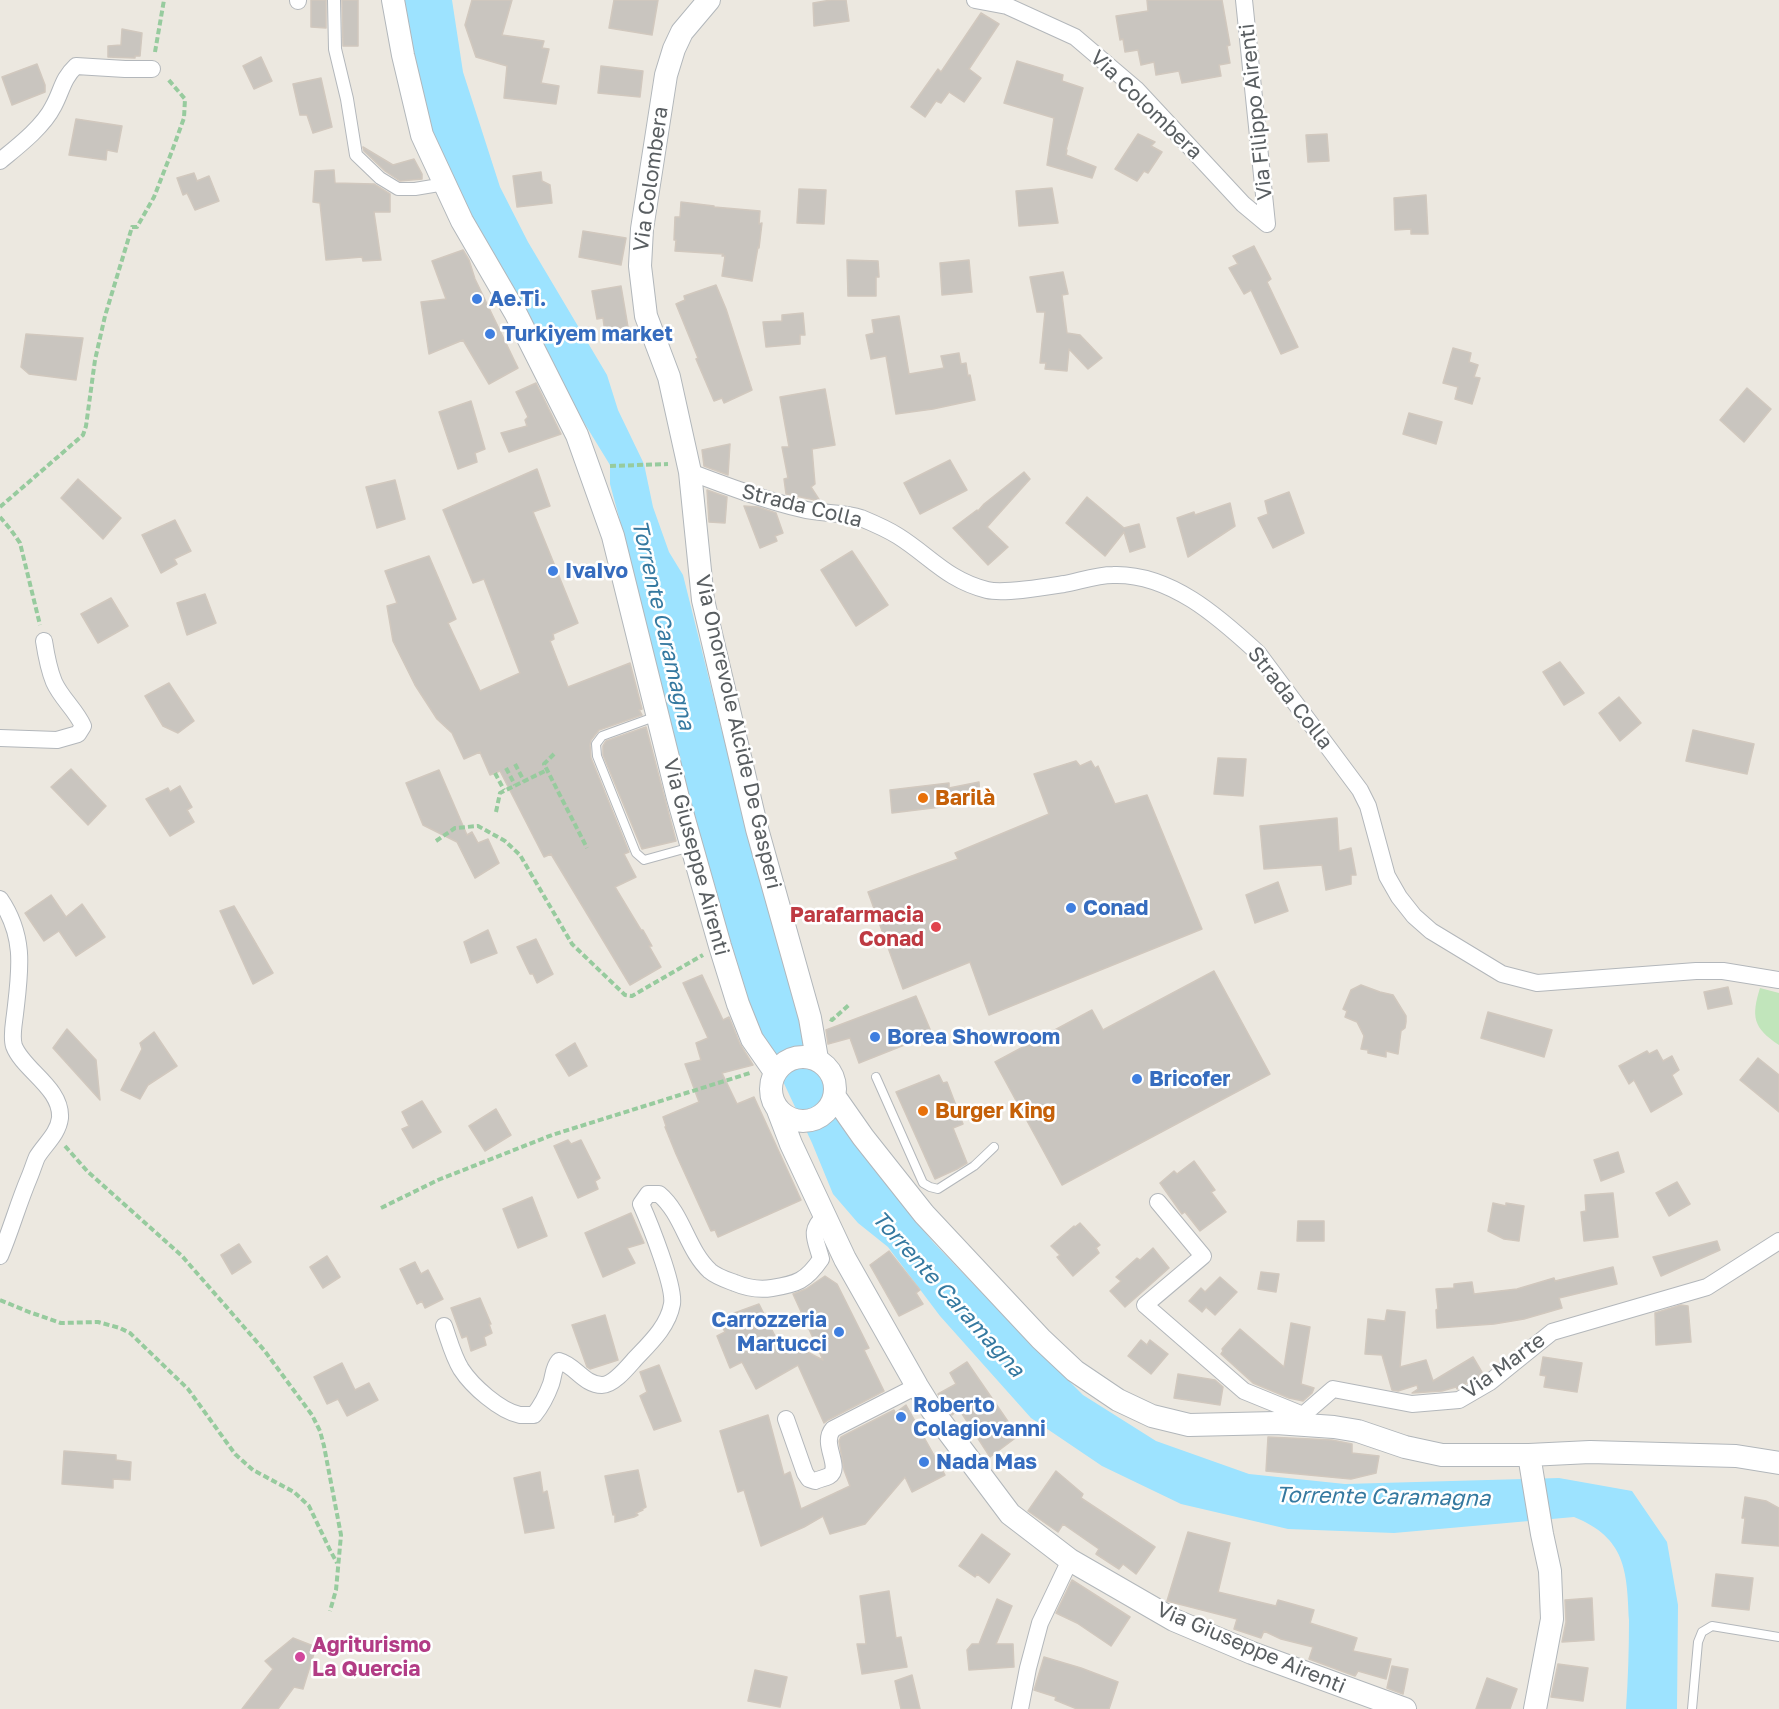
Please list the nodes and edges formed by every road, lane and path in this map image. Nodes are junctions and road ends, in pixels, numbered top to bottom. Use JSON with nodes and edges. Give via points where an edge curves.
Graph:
{"nodes":[{"id":1,"x":164,"y":0,"type":"edge"},
{"id":2,"x":334,"y":0,"type":"edge"},
{"id":3,"x":393,"y":0,"type":"edge"},
{"id":4,"x":709,"y":0,"type":"edge"},
{"id":5,"x":975,"y":0,"type":"edge"},
{"id":6,"x":1245,"y":0,"type":"edge"},
{"id":7,"x":152,"y":69,"type":"junction"},
{"id":8,"x":0,"y":161,"type":"edge"},
{"id":9,"x":445,"y":184,"type":"junction"},
{"id":10,"x":1267,"y":224,"type":"joint"},
{"id":11,"x":588,"y":467,"type":"junction"},
{"id":12,"x":680,"y":468,"type":"junction"},
{"id":13,"x":0,"y":507,"type":"edge"},
{"id":14,"x":0,"y":517,"type":"edge"},
{"id":15,"x":44,"y":641,"type":"joint"},
{"id":16,"x":658,"y":716,"type":"junction"},
{"id":17,"x":0,"y":738,"type":"edge"},
{"id":18,"x":554,"y":754,"type":"dead end"},
{"id":19,"x":515,"y":764,"type":"dead end"},
{"id":20,"x":506,"y":768,"type":"dead end"},
{"id":21,"x":547,"y":770,"type":"junction"},
{"id":22,"x":495,"y":773,"type":"dead end"},
{"id":23,"x":524,"y":781,"type":"junction"},
{"id":24,"x":515,"y":785,"type":"junction"},
{"id":25,"x":504,"y":790,"type":"junction"},
{"id":26,"x":496,"y":812,"type":"dead end"},
{"id":27,"x":436,"y":841,"type":"dead end"},
{"id":28,"x":691,"y":847,"type":"junction"},
{"id":29,"x":587,"y":848,"type":"dead end"},
{"id":30,"x":0,"y":899,"type":"edge"},
{"id":31,"x":720,"y":946,"type":"junction"},
{"id":32,"x":1779,"y":980,"type":"edge"},
{"id":33,"x":850,"y":1004,"type":"dead end"},
{"id":34,"x":830,"y":1019,"type":"dead end"},
{"id":35,"x":818,"y":1059,"type":"junction"},
{"id":36,"x":773,"y":1070,"type":"junction"},
{"id":37,"x":876,"y":1077,"type":"dead end"},
{"id":38,"x":835,"y":1097,"type":"junction"},
{"id":39,"x":778,"y":1110,"type":"junction"},
{"id":40,"x":802,"y":1121,"type":"junction"},
{"id":41,"x":53,"y":1136,"type":"junction"},
{"id":42,"x":792,"y":1144,"type":"junction"},
{"id":43,"x":994,"y":1147,"type":"dead end"},
{"id":44,"x":1158,"y":1203,"type":"dead end"},
{"id":45,"x":381,"y":1208,"type":"dead end"},
{"id":46,"x":825,"y":1216,"type":"junction"},
{"id":47,"x":1779,"y":1241,"type":"edge"},
{"id":48,"x":0,"y":1256,"type":"edge"},
{"id":49,"x":0,"y":1299,"type":"edge"},
{"id":50,"x":444,"y":1326,"type":"dead end"},
{"id":51,"x":917,"y":1386,"type":"junction"},
{"id":52,"x":786,"y":1419,"type":"dead end"},
{"id":53,"x":1303,"y":1420,"type":"junction"},
{"id":54,"x":1529,"y":1455,"type":"junction"},
{"id":55,"x":1779,"y":1463,"type":"edge"},
{"id":56,"x":1070,"y":1560,"type":"junction"},
{"id":57,"x":338,"y":1564,"type":"junction"},
{"id":58,"x":330,"y":1611,"type":"dead end"},
{"id":59,"x":1779,"y":1637,"type":"edge"},
{"id":60,"x":1399,"y":1708,"type":"edge"},
{"id":61,"x":1020,"y":1709,"type":"edge"},
{"id":62,"x":1535,"y":1709,"type":"edge"},
{"id":63,"x":1692,"y":1709,"type":"edge"}],
"edges":[{"from":1,"to":7,"type":"path"},
{"from":2,"to":9,"type":"street","via":[[335,49],[356,155],[398,189]]},
{"from":3,"to":9,"type":"main road","name":"Via Giuseppe Airenti","via":[[422,135]]},
{"from":4,"to":12,"type":"main road","name":"Via Colombera","via":[[682,32],[666,75],[642,229],[640,266],[646,316],[669,377]]},
{"from":5,"to":10,"type":"street","name":"Via Colombera","via":[[1007,6],[1075,37],[1136,89],[1243,204]]},
{"from":6,"to":10,"type":"street","name":"Via Filippo Airenti"},
{"from":7,"to":8,"type":"street","via":[[76,66],[66,75],[52,108]]},
{"from":7,"to":13,"type":"path","via":[[175,85],[185,99],[184,118],[154,197],[137,227],[132,227],[105,316],[83,435]]},
{"from":9,"to":11,"type":"main road","name":"Via Giuseppe Airenti","via":[[521,324],[577,435]]},
{"from":11,"to":12,"type":"path"},
{"from":11,"to":16,"type":"main road","name":"Via Giuseppe Airenti","via":[[613,536]]},
{"from":12,"to":32,"type":"street","name":"Strada Colla","via":[[804,510],[859,518],[898,536],[945,572],[990,591],[1038,588],[1114,575],[1145,578],[1200,604],[1258,653],[1360,790],[1387,876],[1414,916],[1431,931],[1502,974],[1537,983],[1723,970]]},
{"from":12,"to":35,"type":"main road","name":"Via Onorevole Alcide De Gasperi","via":[[703,600],[757,829]]},
{"from":14,"to":15,"type":"path","via":[[20,543]]},
{"from":15,"to":17,"type":"street","via":[[54,682],[83,726],[78,734],[57,740]]},
{"from":16,"to":28,"type":"main road","name":"Via Giuseppe Airenti"},
{"from":16,"to":28,"type":"lane","via":[[602,736],[596,744],[597,756],[636,853],[644,860]]},
{"from":18,"to":21,"type":"path","via":[[544,764]]},
{"from":19,"to":23,"type":"path"},
{"from":20,"to":24,"type":"path"},
{"from":21,"to":23,"type":"path"},
{"from":21,"to":29,"type":"path"},
{"from":22,"to":25,"type":"path"},
{"from":23,"to":24,"type":"path"},
{"from":24,"to":25,"type":"path"},
{"from":25,"to":26,"type":"path"},
{"from":27,"to":31,"type":"path","via":[[455,828],[477,826],[505,841],[520,855],[572,944],[625,995],[632,996]]},
{"from":28,"to":31,"type":"main road","name":"Via Giuseppe Airenti"},
{"from":30,"to":41,"type":"street","via":[[8,910],[20,953],[13,1044],[59,1107],[58,1128]]},
{"from":31,"to":36,"type":"main road","name":"Via Giuseppe Airenti","via":[[752,1039]]},
{"from":33,"to":34,"type":"path"},
{"from":35,"to":36,"type":"main road","via":[[789,1059]]},
{"from":35,"to":38,"type":"main road","via":[[833,1075]]},
{"from":36,"to":39,"type":"main road","via":[[771,1092]]},
{"from":36,"to":45,"type":"path","via":[[552,1135],[438,1180]]},
{"from":37,"to":43,"type":"lane","via":[[923,1183],[938,1189],[974,1166]]},
{"from":38,"to":40,"type":"main road","via":[[824,1114]]},
{"from":38,"to":53,"type":"main road","via":[[924,1214],[1075,1371],[1126,1405],[1170,1422],[1276,1424]]},
{"from":39,"to":40,"type":"main road"},
{"from":39,"to":42,"type":"main road","name":"Via Giuseppe Airenti"},
{"from":40,"to":42,"type":"main road"},
{"from":41,"to":48,"type":"street","via":[[37,1157]]},
{"from":41,"to":57,"type":"path","via":[[188,1262],[264,1350],[312,1415],[331,1474],[341,1535]]},
{"from":42,"to":46,"type":"main road","name":"Via Giuseppe Airenti"},
{"from":44,"to":53,"type":"street","via":[[1203,1256],[1145,1305],[1245,1391]]},
{"from":46,"to":50,"type":"street","via":[[816,1224],[814,1233],[821,1259],[813,1271],[795,1284],[762,1290],[711,1272],[668,1202],[659,1194],[648,1194],[641,1204],[673,1302],[660,1331],[608,1384],[591,1382],[559,1361],[534,1415],[508,1410],[472,1383],[461,1368]]},
{"from":46,"to":51,"type":"main road","name":"Via Giuseppe Airenti"},
{"from":47,"to":53,"type":"street","name":"Via Marte","via":[[1707,1287],[1552,1332],[1490,1382],[1459,1400],[1412,1404],[1333,1389]]},
{"from":49,"to":57,"type":"path","via":[[61,1323],[98,1322],[130,1332],[188,1389],[240,1458],[309,1506]]},
{"from":51,"to":52,"type":"street","via":[[833,1429],[828,1439],[834,1468],[828,1477],[815,1481],[805,1473]]},
{"from":51,"to":56,"type":"main road","name":"Via Giuseppe Airenti","via":[[1010,1514]]},
{"from":53,"to":54,"type":"main road","via":[[1359,1431],[1442,1455]]},
{"from":54,"to":55,"type":"main road","via":[[1590,1452],[1725,1456]]},
{"from":54,"to":62,"type":"main road","via":[[1550,1570],[1552,1619]]},
{"from":56,"to":60,"type":"main road","name":"Via Giuseppe Airenti","via":[[1174,1620]]},
{"from":56,"to":61,"type":"street","via":[[1040,1623]]},
{"from":57,"to":58,"type":"path"},
{"from":59,"to":63,"type":"lane","via":[[1712,1626],[1702,1632]]}]}
